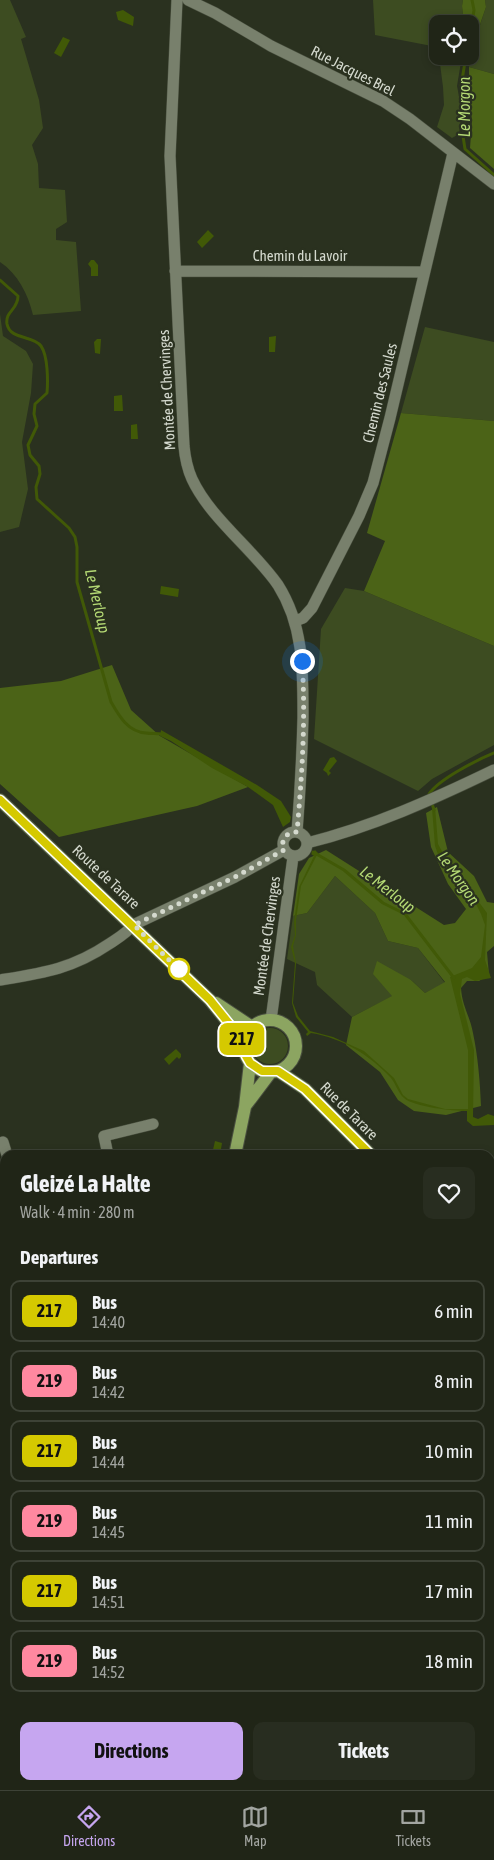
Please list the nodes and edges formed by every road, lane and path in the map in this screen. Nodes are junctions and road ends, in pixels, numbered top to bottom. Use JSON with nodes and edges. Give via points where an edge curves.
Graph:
{"nodes":[{"id":1,"x":177,"y":0,"type":"edge"},
{"id":2,"x":188,"y":0,"type":"edge"},
{"id":3,"x":452,"y":153,"type":"junction"},
{"id":4,"x":494,"y":184,"type":"edge"},
{"id":5,"x":175,"y":271,"type":"junction"},
{"id":6,"x":424,"y":272,"type":"junction"},
{"id":7,"x":295,"y":621,"type":"junction"},
{"id":8,"x":494,"y":770,"type":"edge"},
{"id":9,"x":0,"y":800,"type":"edge"},
{"id":10,"x":297,"y":832,"type":"junction"},
{"id":11,"x":307,"y":843,"type":"junction"},
{"id":12,"x":289,"y":854,"type":"junction"},
{"id":13,"x":134,"y":925,"type":"junction"},
{"id":14,"x":0,"y":980,"type":"edge"},
{"id":15,"x":210,"y":1000,"type":"junction"},
{"id":16,"x":271,"y":1020,"type":"junction"},
{"id":17,"x":252,"y":1027,"type":"junction"},
{"id":18,"x":244,"y":1042,"type":"junction"},
{"id":19,"x":290,"y":1062,"type":"junction"},
{"id":20,"x":250,"y":1063,"type":"junction"},
{"id":21,"x":274,"y":1071,"type":"junction"},
{"id":22,"x":305,"y":1089,"type":"junction"},
{"id":23,"x":244,"y":1108,"type":"junction"},
{"id":24,"x":153,"y":1124,"type":"dead end"},
{"id":25,"x":3,"y":1142,"type":"dead end"},
{"id":26,"x":5,"y":1150,"type":"edge"},
{"id":27,"x":107,"y":1150,"type":"edge"},
{"id":28,"x":236,"y":1150,"type":"edge"},
{"id":29,"x":366,"y":1150,"type":"edge"}],
"edges":[{"from":1,"to":5,"type":"street","name":"Montée de Chervinges","via":[[170,156]]},
{"from":2,"to":3,"type":"street","name":"Rue Jacques Brel","via":[[215,12],[271,46],[383,101]]},
{"from":3,"to":4,"type":"street","name":"Rue Jacques Brel"},
{"from":3,"to":6,"type":"street","name":"Chemin des Saules"},
{"from":5,"to":6,"type":"street","name":"Chemin du Lavoir"},
{"from":5,"to":7,"type":"street","name":"Montée de Chervinges","via":[[187,465],[196,487],[278,585]]},
{"from":6,"to":7,"type":"street","name":"Chemin des Saules","via":[[373,483],[312,608]]},
{"from":7,"to":10,"type":"street","name":"Montée de Chervinges","via":[[303,675]]},
{"from":8,"to":11,"type":"street","via":[[415,807]]},
{"from":9,"to":13,"type":"main road","name":"Route de Tarare"},
{"from":10,"to":11,"type":"street","via":[[305,837]]},
{"from":10,"to":12,"type":"street","via":[[284,837],[282,845]]},
{"from":11,"to":12,"type":"street","via":[[304,852],[298,856]]},
{"from":12,"to":13,"type":"street"},
{"from":12,"to":16,"type":"street","name":"Montée de Chervinges"},
{"from":13,"to":14,"type":"street","via":[[99,951],[74,964],[50,972]]},
{"from":13,"to":15,"type":"main road","name":"Route de Tarare"},
{"from":15,"to":17,"type":"main road","name":"Route de Tarare"},
{"from":15,"to":18,"type":"main road","name":"Route de Tarare"},
{"from":16,"to":17,"type":"main road","via":[[261,1021]]},
{"from":16,"to":19,"type":"main road","via":[[288,1027],[294,1036],[295,1054]]},
{"from":17,"to":18,"type":"main road"},
{"from":18,"to":20,"type":"main road"},
{"from":19,"to":21,"type":"main road"},
{"from":19,"to":22,"type":"main road","name":"Rue de Tarare"},
{"from":20,"to":21,"type":"main road","via":[[262,1071]]},
{"from":20,"to":23,"type":"main road"},
{"from":21,"to":22,"type":"main road","name":"Rue de Tarare"},
{"from":21,"to":23,"type":"main road"},
{"from":22,"to":29,"type":"main road","name":"Rue de Tarare"},
{"from":23,"to":28,"type":"main road"},
{"from":24,"to":27,"type":"street","via":[[104,1136]]},
{"from":25,"to":26,"type":"street"}]}
